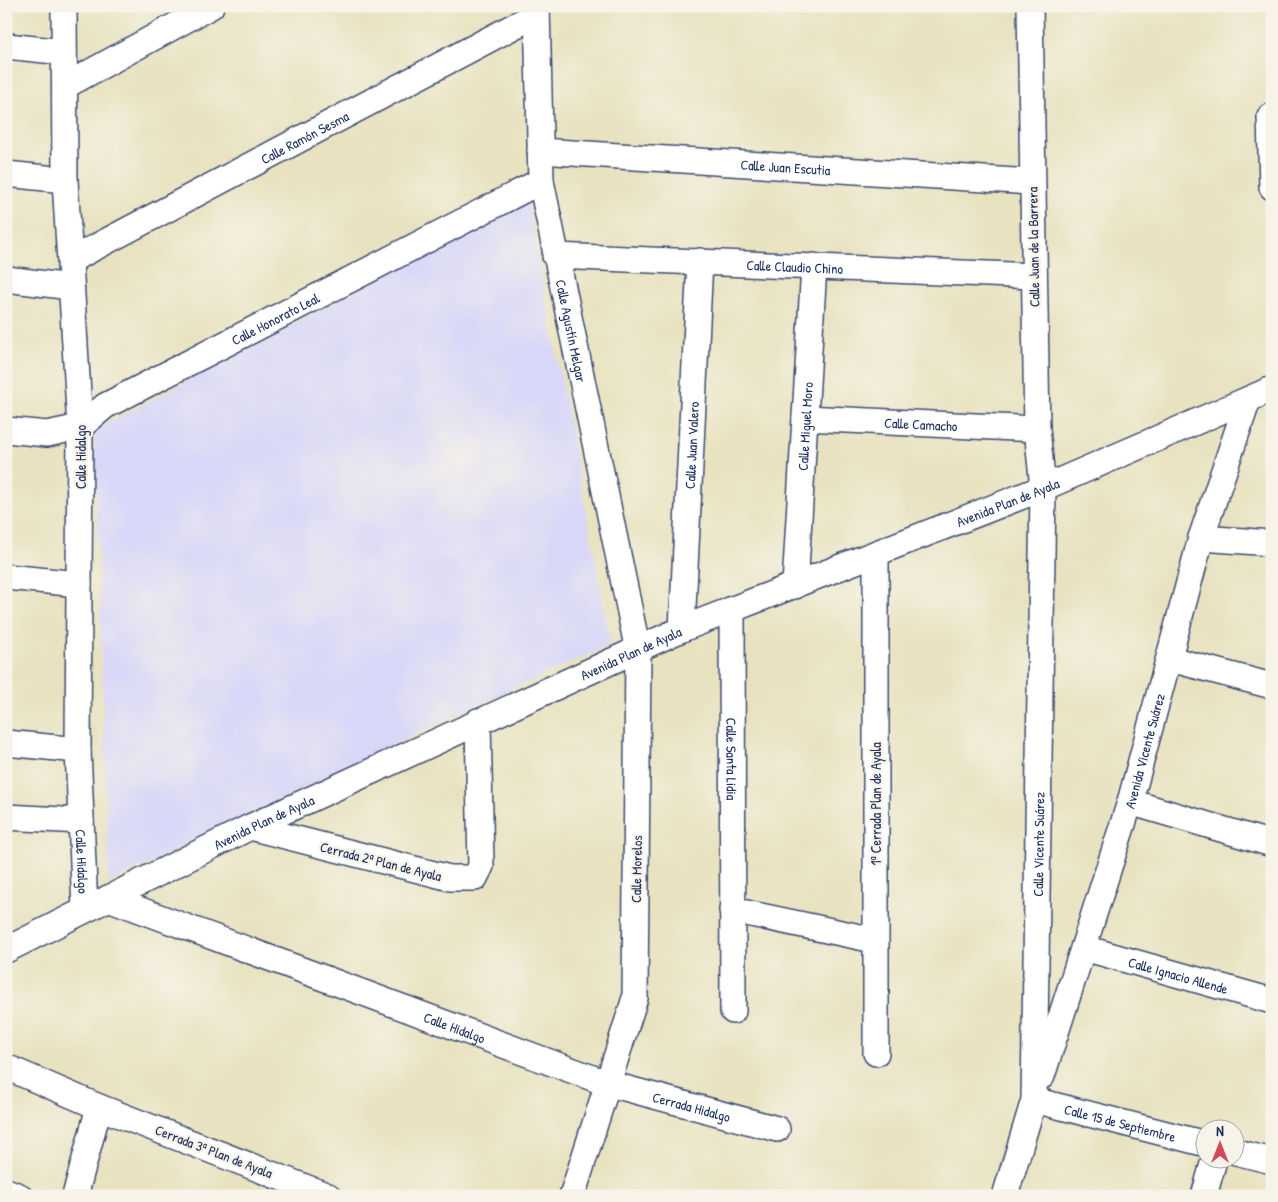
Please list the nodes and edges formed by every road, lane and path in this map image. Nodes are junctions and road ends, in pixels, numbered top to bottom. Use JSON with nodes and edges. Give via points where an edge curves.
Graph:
{"nodes":[{"id":1,"x":64,"y":6,"type":"edge"},
{"id":2,"x":211,"y":6,"type":"edge"},
{"id":3,"x":1024,"y":6,"type":"edge"},
{"id":4,"x":1030,"y":6,"type":"edge"},
{"id":5,"x":537,"y":10,"type":"edge"},
{"id":6,"x":6,"y":46,"type":"edge"},
{"id":7,"x":64,"y":52,"type":"junction"},
{"id":8,"x":65,"y":86,"type":"junction"},
{"id":9,"x":1270,"y":117,"type":"dead end"},
{"id":10,"x":540,"y":151,"type":"junction"},
{"id":11,"x":6,"y":174,"type":"edge"},
{"id":12,"x":65,"y":180,"type":"junction"},
{"id":13,"x":541,"y":181,"type":"junction"},
{"id":14,"x":1032,"y":182,"type":"junction"},
{"id":15,"x":1272,"y":187,"type":"edge"},
{"id":16,"x":555,"y":256,"type":"junction"},
{"id":17,"x":71,"y":260,"type":"junction"},
{"id":18,"x":700,"y":261,"type":"junction"},
{"id":19,"x":814,"y":266,"type":"junction"},
{"id":20,"x":1034,"y":276,"type":"junction"},
{"id":21,"x":6,"y":279,"type":"edge"},
{"id":22,"x":71,"y":286,"type":"junction"},
{"id":23,"x":1272,"y":389,"type":"edge"},
{"id":24,"x":1248,"y":400,"type":"junction"},
{"id":25,"x":805,"y":418,"type":"junction"},
{"id":26,"x":80,"y":427,"type":"junction"},
{"id":27,"x":1037,"y":429,"type":"junction"},
{"id":28,"x":6,"y":430,"type":"edge"},
{"id":29,"x":1043,"y":488,"type":"junction"},
{"id":30,"x":1201,"y":538,"type":"junction"},
{"id":31,"x":1272,"y":543,"type":"edge"},
{"id":32,"x":876,"y":555,"type":"junction"},
{"id":33,"x":6,"y":577,"type":"edge"},
{"id":34,"x":79,"y":584,"type":"junction"},
{"id":35,"x":795,"y":586,"type":"junction"},
{"id":36,"x":732,"y":609,"type":"junction"},
{"id":37,"x":682,"y":630,"type":"junction"},
{"id":38,"x":638,"y":651,"type":"junction"},
{"id":39,"x":1170,"y":659,"type":"junction"},
{"id":40,"x":1272,"y":686,"type":"edge"},
{"id":41,"x":478,"y":721,"type":"junction"},
{"id":42,"x":6,"y":743,"type":"edge"},
{"id":43,"x":78,"y":750,"type":"junction"},
{"id":44,"x":1130,"y":802,"type":"junction"},
{"id":45,"x":6,"y":817,"type":"edge"},
{"id":46,"x":81,"y":821,"type":"junction"},
{"id":47,"x":250,"y":827,"type":"junction"},
{"id":48,"x":1272,"y":844,"type":"edge"},
{"id":49,"x":108,"y":898,"type":"junction"},
{"id":50,"x":85,"y":909,"type":"junction"},
{"id":51,"x":732,"y":910,"type":"junction"},
{"id":52,"x":874,"y":940,"type":"junction"},
{"id":53,"x":1084,"y":948,"type":"junction"},
{"id":54,"x":6,"y":950,"type":"edge"},
{"id":55,"x":1272,"y":1001,"type":"edge"},
{"id":56,"x":733,"y":1011,"type":"dead end"},
{"id":57,"x":876,"y":1053,"type":"dead end"},
{"id":58,"x":6,"y":1067,"type":"edge"},
{"id":59,"x":606,"y":1083,"type":"junction"},
{"id":60,"x":1034,"y":1100,"type":"junction"},
{"id":61,"x":100,"y":1107,"type":"junction"},
{"id":62,"x":777,"y":1129,"type":"dead end"},
{"id":63,"x":1196,"y":1141,"type":"edge"},
{"id":64,"x":1246,"y":1154,"type":"edge"},
{"id":65,"x":1272,"y":1161,"type":"edge"},
{"id":66,"x":1211,"y":1170,"type":"edge"},
{"id":67,"x":6,"y":1191,"type":"edge"},
{"id":68,"x":19,"y":1196,"type":"edge"},
{"id":69,"x":75,"y":1196,"type":"edge"},
{"id":70,"x":328,"y":1196,"type":"edge"},
{"id":71,"x":572,"y":1196,"type":"edge"},
{"id":72,"x":1005,"y":1196,"type":"edge"},
{"id":73,"x":1204,"y":1196,"type":"edge"}],
"edges":[{"from":1,"to":7,"type":"street","name":"Calle Hidalgo"},
{"from":2,"to":8,"type":"street"},
{"from":3,"to":4,"type":"street","name":"Calle Juan de la Barrera"},
{"from":4,"to":14,"type":"street","name":"Calle Juan de la Barrera"},
{"from":5,"to":10,"type":"street","name":"Calle Agustín Melgar"},
{"from":5,"to":17,"type":"street","name":"Calle Ramón Sesma"},
{"from":6,"to":7,"type":"street"},
{"from":7,"to":8,"type":"street","name":"Calle Hidalgo"},
{"from":8,"to":12,"type":"street","name":"Calle Hidalgo"},
{"from":9,"to":15,"type":"street"},
{"from":10,"to":13,"type":"street","name":"Calle Agustín Melgar"},
{"from":10,"to":14,"type":"street","name":"Calle Juan Escutia"},
{"from":11,"to":12,"type":"street"},
{"from":12,"to":17,"type":"street","name":"Calle Hidalgo"},
{"from":13,"to":16,"type":"street","name":"Calle Agustín Melgar"},
{"from":13,"to":26,"type":"street","name":"Calle Honorato Leal","via":[[105,406]]},
{"from":14,"to":20,"type":"street","name":"Calle Juan de la Barrera"},
{"from":16,"to":18,"type":"street","name":"Calle Claudio Chino"},
{"from":16,"to":38,"type":"street","name":"Calle Agustín Melgar"},
{"from":17,"to":22,"type":"street","name":"Calle Hidalgo"},
{"from":18,"to":19,"type":"street","name":"Calle Claudio Chino"},
{"from":18,"to":37,"type":"street","name":"Calle Juan Valero"},
{"from":19,"to":20,"type":"street","name":"Calle Claudio Chino"},
{"from":19,"to":25,"type":"street","name":"Calle Miguel Moro"},
{"from":20,"to":27,"type":"street","name":"Calle Juan de la Barrera"},
{"from":21,"to":22,"type":"street"},
{"from":22,"to":26,"type":"street","name":"Calle Hidalgo"},
{"from":23,"to":24,"type":"street","name":"Avenida Plan de Ayala"},
{"from":24,"to":29,"type":"street","name":"Avenida Plan de Ayala"},
{"from":24,"to":30,"type":"street","name":"Avenida Vicente Suárez"},
{"from":25,"to":27,"type":"street","name":"Calle Camacho"},
{"from":25,"to":35,"type":"street","name":"Calle Miguel Moro"},
{"from":26,"to":28,"type":"street","name":"Calle Honorato Leal","via":[[47,434]]},
{"from":26,"to":34,"type":"street","name":"Calle Hidalgo"},
{"from":27,"to":29,"type":"street","name":"Calle Juan de la Barrera"},
{"from":29,"to":32,"type":"street","name":"Avenida Plan de Ayala"},
{"from":29,"to":60,"type":"street","name":"Calle Vicente Suárez"},
{"from":30,"to":31,"type":"street"},
{"from":30,"to":39,"type":"street","name":"Avenida Vicente Suárez"},
{"from":32,"to":35,"type":"street","name":"Avenida Plan de Ayala"},
{"from":32,"to":52,"type":"street","name":"1ª Cerrada Plan de Ayala"},
{"from":33,"to":34,"type":"street"},
{"from":34,"to":43,"type":"street","name":"Calle Hidalgo"},
{"from":35,"to":36,"type":"street","name":"Avenida Plan de Ayala"},
{"from":36,"to":37,"type":"street","name":"Avenida Plan de Ayala"},
{"from":36,"to":51,"type":"street","name":"Calle Santa Lidia"},
{"from":37,"to":38,"type":"street","name":"Avenida Plan de Ayala"},
{"from":38,"to":41,"type":"street","name":"Avenida Plan de Ayala"},
{"from":38,"to":59,"type":"street","name":"Calle Morelos","via":[[635,998]]},
{"from":39,"to":40,"type":"street"},
{"from":39,"to":44,"type":"street","name":"Avenida Vicente Suárez"},
{"from":41,"to":47,"type":"street","name":"Avenida Plan de Ayala"},
{"from":41,"to":47,"type":"street","name":"Cerrada 2ª Plan de Ayala","via":[[481,866],[475,878],[450,878]]},
{"from":42,"to":43,"type":"street"},
{"from":43,"to":46,"type":"street","name":"Calle Hidalgo"},
{"from":44,"to":48,"type":"street"},
{"from":44,"to":53,"type":"street","name":"Avenida Vicente Suárez"},
{"from":45,"to":46,"type":"street"},
{"from":46,"to":50,"type":"street","name":"Calle Hidalgo"},
{"from":47,"to":49,"type":"street","name":"Avenida Plan de Ayala"},
{"from":49,"to":50,"type":"street","name":"Avenida Plan de Ayala"},
{"from":49,"to":59,"type":"street","name":"Calle Hidalgo"},
{"from":50,"to":54,"type":"street","name":"Avenida Plan de Ayala"},
{"from":51,"to":52,"type":"street"},
{"from":51,"to":56,"type":"street","name":"Calle Santa Lidia"},
{"from":52,"to":57,"type":"street","name":"1ª Cerrada Plan de Ayala"},
{"from":53,"to":55,"type":"street","name":"Calle Ignacio Allende"},
{"from":53,"to":60,"type":"street","name":"Avenida Vicente Suárez"},
{"from":58,"to":61,"type":"street","name":"Cerrada 3ª Plan de Ayala"},
{"from":59,"to":62,"type":"street","name":"Cerrada Hidalgo"},
{"from":59,"to":71,"type":"street","name":"Calle Morelos"},
{"from":60,"to":63,"type":"street","name":"Calle 15 de Septiembre"},
{"from":60,"to":72,"type":"street","name":"Calle Vicente Suárez"},
{"from":61,"to":69,"type":"street"},
{"from":61,"to":70,"type":"street","name":"Cerrada 3ª Plan de Ayala"},
{"from":64,"to":65,"type":"street"},
{"from":66,"to":73,"type":"street"},
{"from":67,"to":68,"type":"street"}]}
